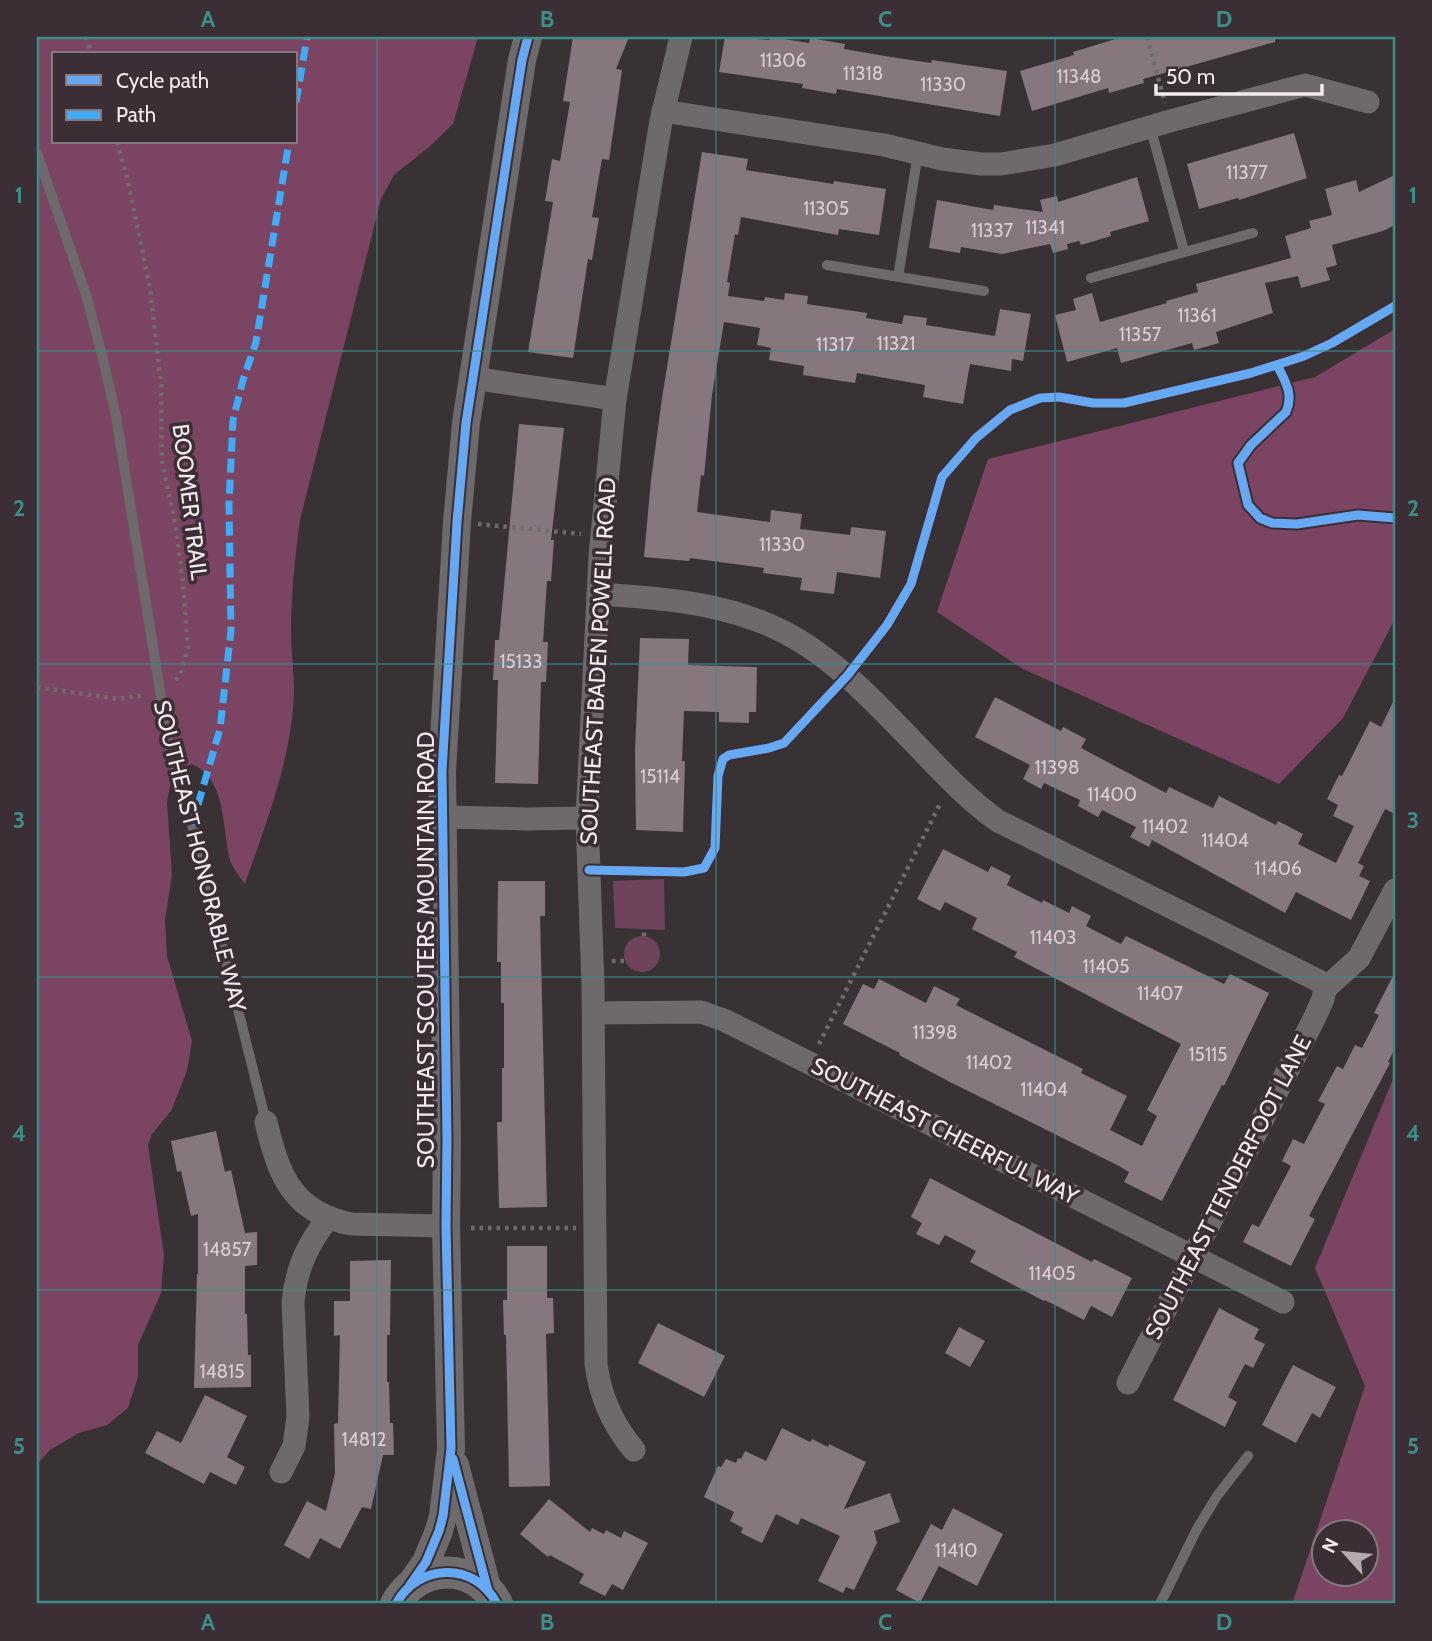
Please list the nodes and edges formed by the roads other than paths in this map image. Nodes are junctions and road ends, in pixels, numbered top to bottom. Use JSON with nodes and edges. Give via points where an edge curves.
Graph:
{"nodes":[{"id":1,"x":528,"y":37,"type":"edge"},
{"id":2,"x":681,"y":37,"type":"edge"},
{"id":3,"x":1368,"y":102,"type":"dead end"},
{"id":4,"x":663,"y":111,"type":"junction"},
{"id":5,"x":1160,"y":123,"type":"junction"},
{"id":6,"x":37,"y":153,"type":"edge"},
{"id":7,"x":918,"y":153,"type":"junction"},
{"id":8,"x":1253,"y":233,"type":"dead end"},
{"id":9,"x":1184,"y":251,"type":"junction"},
{"id":10,"x":827,"y":265,"type":"dead end"},
{"id":11,"x":898,"y":277,"type":"junction"},
{"id":12,"x":1091,"y":278,"type":"dead end"},
{"id":13,"x":984,"y":291,"type":"dead end"},
{"id":14,"x":472,"y":379,"type":"junction"},
{"id":15,"x":615,"y":400,"type":"junction"},
{"id":16,"x":598,"y":594,"type":"junction"},
{"id":17,"x":443,"y":817,"type":"junction"},
{"id":18,"x":587,"y":817,"type":"junction"},
{"id":19,"x":1395,"y":890,"type":"edge"},
{"id":20,"x":1325,"y":989,"type":"junction"},
{"id":21,"x":594,"y":1013,"type":"junction"},
{"id":22,"x":266,"y":1122,"type":"joint"},
{"id":23,"x":329,"y":1217,"type":"junction"},
{"id":24,"x":458,"y":1222,"type":"junction"},
{"id":25,"x":1193,"y":1256,"type":"junction"},
{"id":26,"x":1283,"y":1302,"type":"dead end"},
{"id":27,"x":1128,"y":1383,"type":"dead end"},
{"id":28,"x":451,"y":1449,"type":"junction"},
{"id":29,"x":634,"y":1450,"type":"dead end"},
{"id":30,"x":1248,"y":1456,"type":"dead end"},
{"id":31,"x":281,"y":1472,"type":"dead end"},
{"id":32,"x":398,"y":1597,"type":"edge"},
{"id":33,"x":492,"y":1597,"type":"edge"},
{"id":34,"x":1160,"y":1604,"type":"edge"}],
"edges":[{"from":1,"to":14,"type":"street","name":"SOUTHEAST SCOUTERS MOUNTAIN ROAD"},
{"from":2,"to":4,"type":"street","name":"SOUTHEAST BADEN POWELL ROAD"},
{"from":3,"to":5,"type":"street","via":[[1305,85]]},
{"from":4,"to":7,"type":"street"},
{"from":4,"to":15,"type":"street","name":"SOUTHEAST BADEN POWELL ROAD"},
{"from":5,"to":7,"type":"street","via":[[1055,155],[1001,164]]},
{"from":5,"to":9,"type":"lane"},
{"from":6,"to":22,"type":"lane","name":"SOUTHEAST HONORABLE WAY","via":[[102,355],[116,416],[170,753]]},
{"from":7,"to":11,"type":"lane"},
{"from":8,"to":9,"type":"lane"},
{"from":9,"to":12,"type":"lane"},
{"from":10,"to":11,"type":"lane"},
{"from":11,"to":13,"type":"lane"},
{"from":14,"to":15,"type":"street"},
{"from":14,"to":17,"type":"street","name":"SOUTHEAST SCOUTERS MOUNTAIN ROAD","via":[[457,522]]},
{"from":15,"to":16,"type":"street","name":"SOUTHEAST BADEN POWELL ROAD"},
{"from":16,"to":18,"type":"street","name":"SOUTHEAST BADEN POWELL ROAD"},
{"from":16,"to":20,"type":"street","via":[[714,607],[798,639],[870,698],[951,783],[998,821],[1308,975]]},
{"from":17,"to":18,"type":"street"},
{"from":17,"to":24,"type":"street","name":"SOUTHEAST SCOUTERS MOUNTAIN ROAD","via":[[447,1139]]},
{"from":18,"to":21,"type":"street","name":"SOUTHEAST BADEN POWELL ROAD"},
{"from":19,"to":20,"type":"street","via":[[1359,958]]},
{"from":20,"to":25,"type":"street","name":"SOUTHEAST TENDERFOOT LANE"},
{"from":21,"to":25,"type":"street","name":"SOUTHEAST CHEERFUL WAY","via":[[701,1012],[724,1020]]},
{"from":21,"to":29,"type":"street","name":"SOUTHEAST BADEN POWELL ROAD","via":[[596,1364],[614,1420]]},
{"from":22,"to":23,"type":"street","name":"SOUTHEAST HONORABLE WAY","via":[[284,1181],[306,1205]]},
{"from":23,"to":24,"type":"street","name":"SOUTHEAST HONORABLE WAY","via":[[351,1224]]},
{"from":23,"to":31,"type":"street","via":[[313,1237],[294,1286],[298,1417],[293,1446]]},
{"from":24,"to":28,"type":"street","name":"SOUTHEAST SCOUTERS MOUNTAIN ROAD"},
{"from":25,"to":26,"type":"street","name":"SOUTHEAST CHEERFUL WAY"},
{"from":25,"to":27,"type":"street","name":"SOUTHEAST TENDERFOOT LANE"},
{"from":28,"to":32,"type":"street","name":"SOUTHEAST SCOUTERS MOUNTAIN ROAD","via":[[439,1531],[426,1562]]},
{"from":28,"to":33,"type":"street","name":"SOUTHEAST SCOUTERS MOUNTAIN ROAD"},
{"from":30,"to":34,"type":"lane","via":[[1210,1507]]},
{"from":32,"to":33,"type":"main road","via":[[427,1576],[445,1572],[473,1579]]}]}
